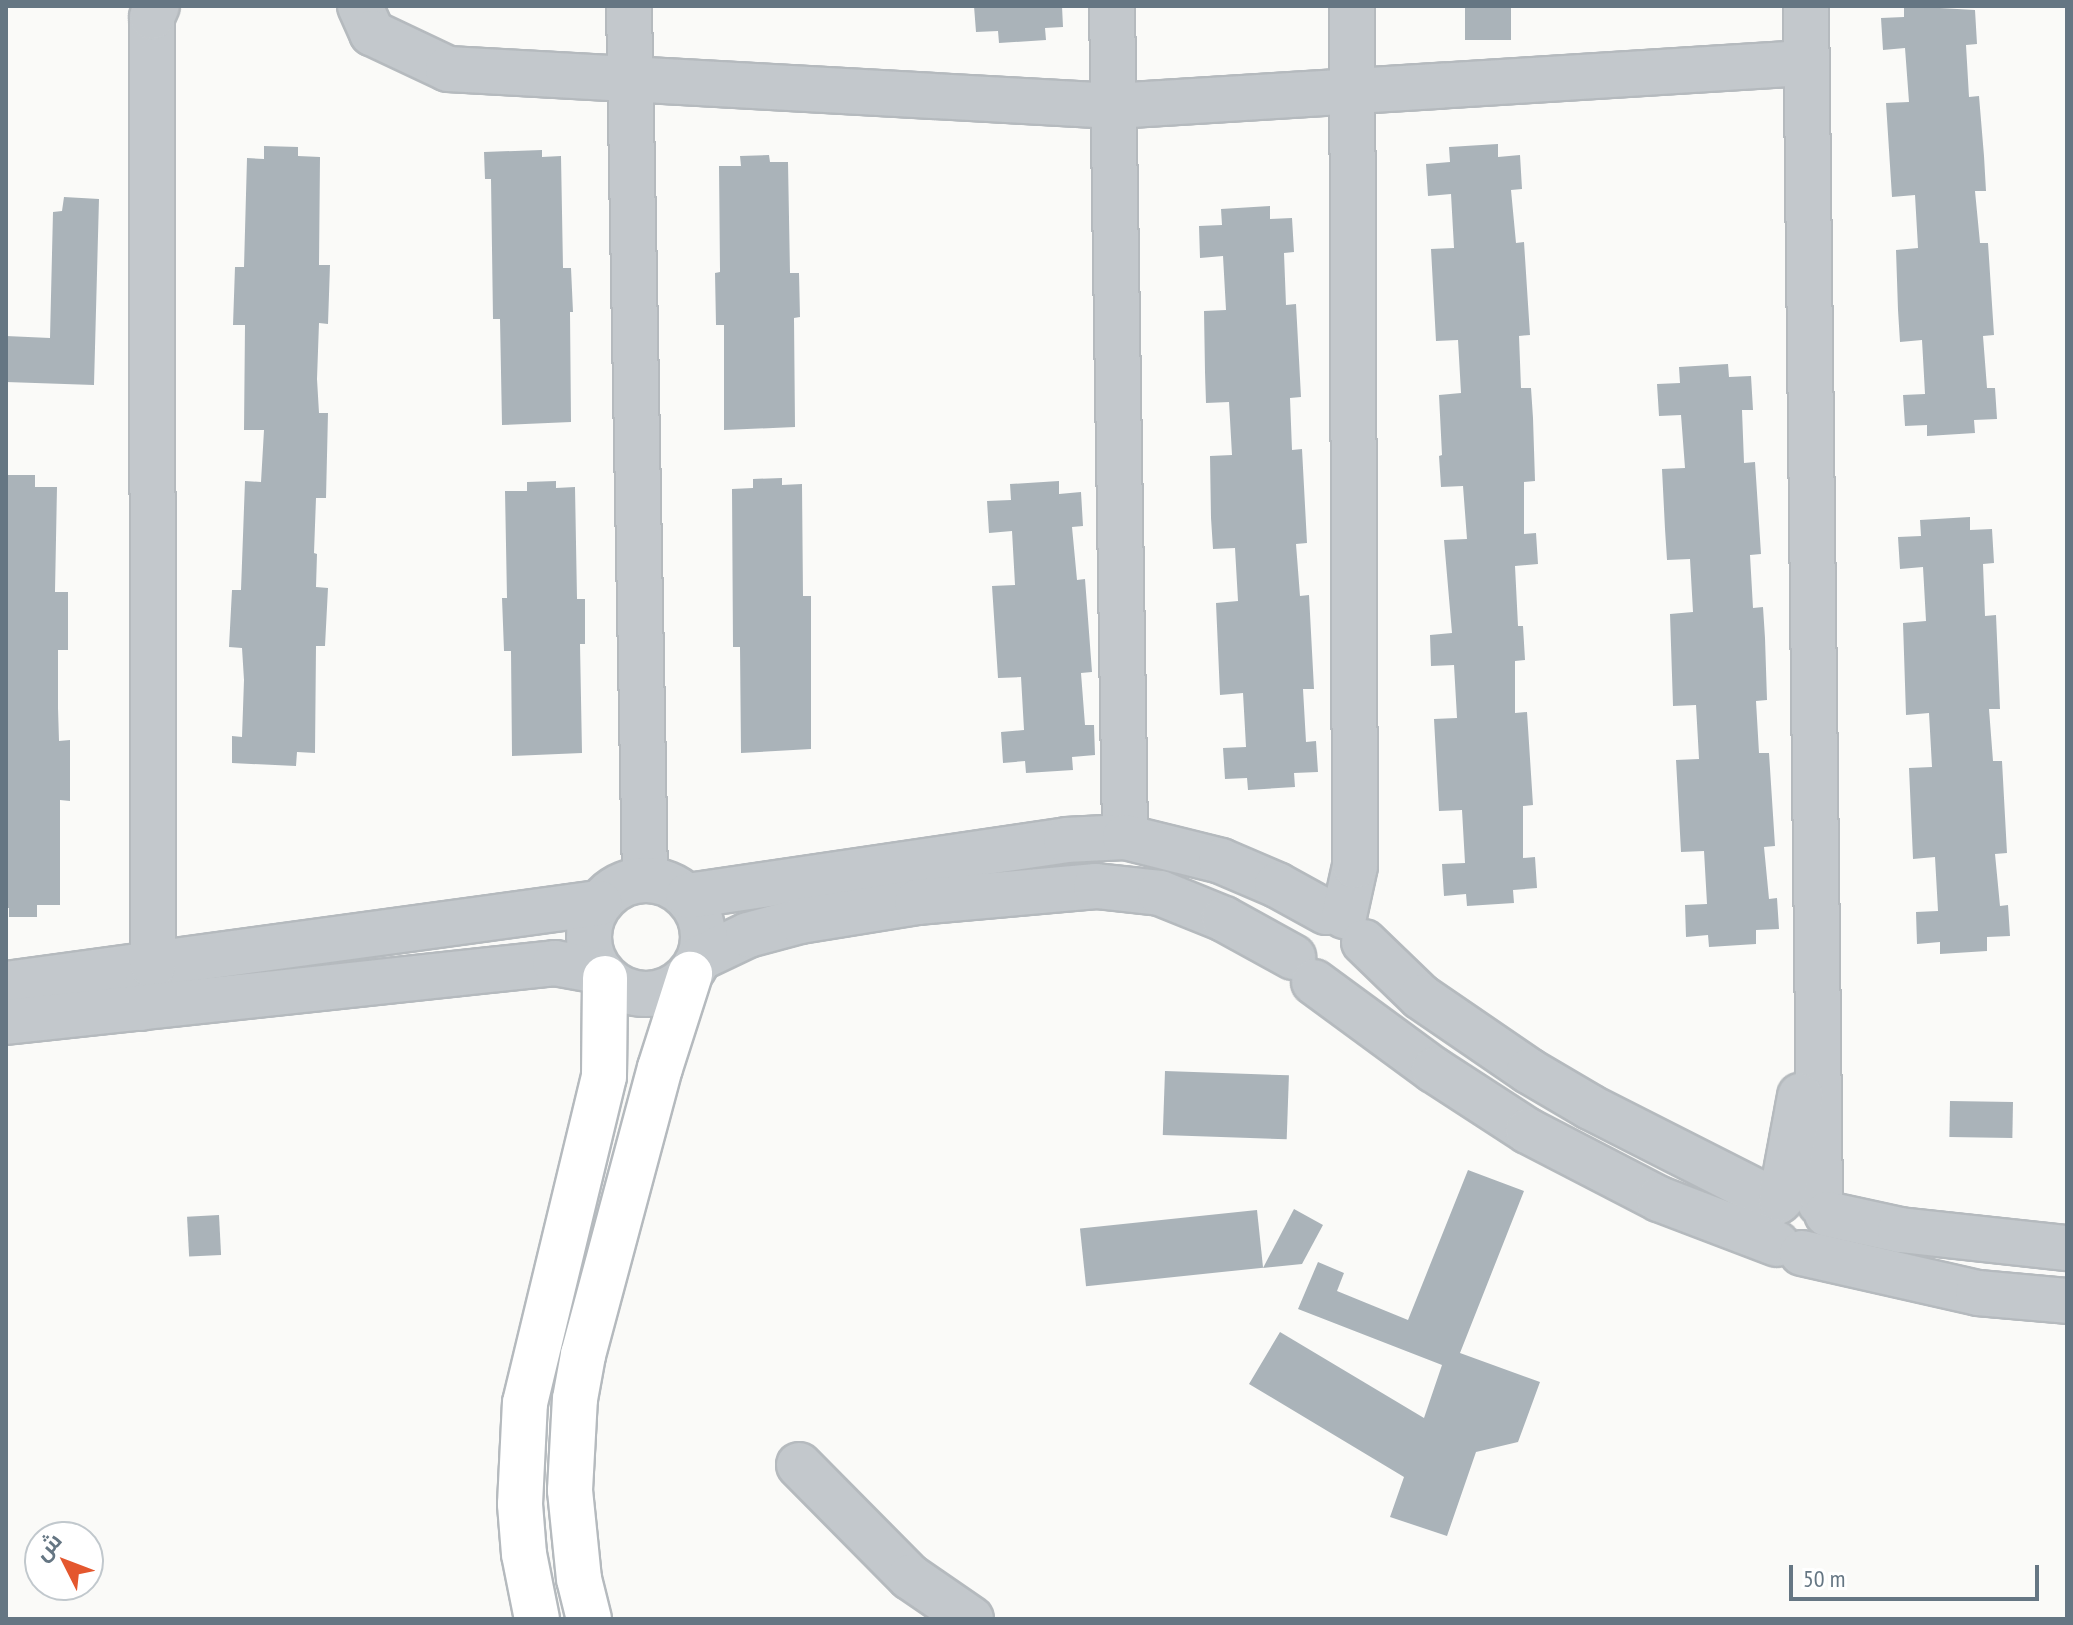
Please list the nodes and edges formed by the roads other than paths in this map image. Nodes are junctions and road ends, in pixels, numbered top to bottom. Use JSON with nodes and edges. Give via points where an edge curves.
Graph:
{"nodes":[{"id":1,"x":157,"y":6,"type":"edge"},
{"id":2,"x":360,"y":6,"type":"edge"},
{"id":3,"x":629,"y":6,"type":"edge"},
{"id":4,"x":1112,"y":6,"type":"edge"},
{"id":5,"x":1352,"y":6,"type":"edge"},
{"id":6,"x":1806,"y":6,"type":"edge"},
{"id":7,"x":1805,"y":63,"type":"junction"},
{"id":8,"x":629,"y":79,"type":"junction"},
{"id":9,"x":1355,"y":90,"type":"junction"},
{"id":10,"x":1114,"y":106,"type":"junction"},
{"id":11,"x":1125,"y":837,"type":"junction"},
{"id":12,"x":645,"y":879,"type":"junction"},
{"id":13,"x":688,"y":896,"type":"junction"},
{"id":14,"x":599,"y":903,"type":"junction"},
{"id":15,"x":1345,"y":924,"type":"junction"},
{"id":16,"x":153,"y":966,"type":"junction"},
{"id":17,"x":695,"y":966,"type":"junction"},
{"id":18,"x":1304,"y":970,"type":"junction"},
{"id":19,"x":602,"y":974,"type":"junction"},
{"id":20,"x":6,"y":984,"type":"edge"},
{"id":21,"x":141,"y":1008,"type":"junction"},
{"id":22,"x":6,"y":1022,"type":"edge"},
{"id":23,"x":1797,"y":1219,"type":"junction"},
{"id":24,"x":2067,"y":1248,"type":"edge"},
{"id":25,"x":2067,"y":1301,"type":"edge"},
{"id":26,"x":799,"y":1465,"type":"dead end"},
{"id":27,"x":537,"y":1619,"type":"edge"},
{"id":28,"x":589,"y":1619,"type":"edge"},
{"id":29,"x":971,"y":1619,"type":"edge"}],
"edges":[{"from":1,"to":16,"type":"street","via":[[152,17]]},
{"from":2,"to":8,"type":"street","via":[[372,33],[448,69]]},
{"from":3,"to":8,"type":"street"},
{"from":4,"to":10,"type":"street"},
{"from":5,"to":9,"type":"street"},
{"from":6,"to":7,"type":"street"},
{"from":7,"to":9,"type":"street"},
{"from":7,"to":23,"type":"street","via":[[1816,1011]]},
{"from":8,"to":10,"type":"street"},
{"from":8,"to":12,"type":"street"},
{"from":9,"to":10,"type":"street"},
{"from":9,"to":15,"type":"street","via":[[1355,866]]},
{"from":10,"to":11,"type":"street"},
{"from":11,"to":13,"type":"street","via":[[1066,840]]},
{"from":11,"to":15,"type":"street","via":[[1221,861]]},
{"from":12,"to":13,"type":"street"},
{"from":12,"to":14,"type":"street","via":[[627,881]]},
{"from":13,"to":17,"type":"street","via":[[704,936]]},
{"from":14,"to":16,"type":"street"},
{"from":14,"to":19,"type":"street","via":[[588,937]]},
{"from":15,"to":18,"type":"street","via":[[1307,920],[1299,927],[1294,936]]},
{"from":15,"to":18,"type":"street","via":[[1361,964],[1347,980],[1325,985]]},
{"from":15,"to":23,"type":"street","via":[[1421,997],[1529,1071]]},
{"from":16,"to":20,"type":"street"},
{"from":16,"to":21,"type":"street"},
{"from":17,"to":18,"type":"street","via":[[748,935],[800,921],[917,902],[1096,886],[1160,893],[1224,919]]},
{"from":17,"to":19,"type":"street","via":[[667,990],[639,994],[621,989]]},
{"from":17,"to":28,"type":"main road","via":[[660,1068],[575,1399],[570,1490],[579,1579]]},
{"from":18,"to":23,"type":"street","via":[[1434,1070],[1528,1131],[1659,1199]]},
{"from":19,"to":21,"type":"street","via":[[555,963]]},
{"from":19,"to":27,"type":"main road","via":[[604,1076],[525,1403],[520,1504]]},
{"from":21,"to":22,"type":"street"},
{"from":23,"to":24,"type":"street"},
{"from":23,"to":25,"type":"street","via":[[1978,1293]]},
{"from":26,"to":29,"type":"street","via":[[910,1577]]}]}
